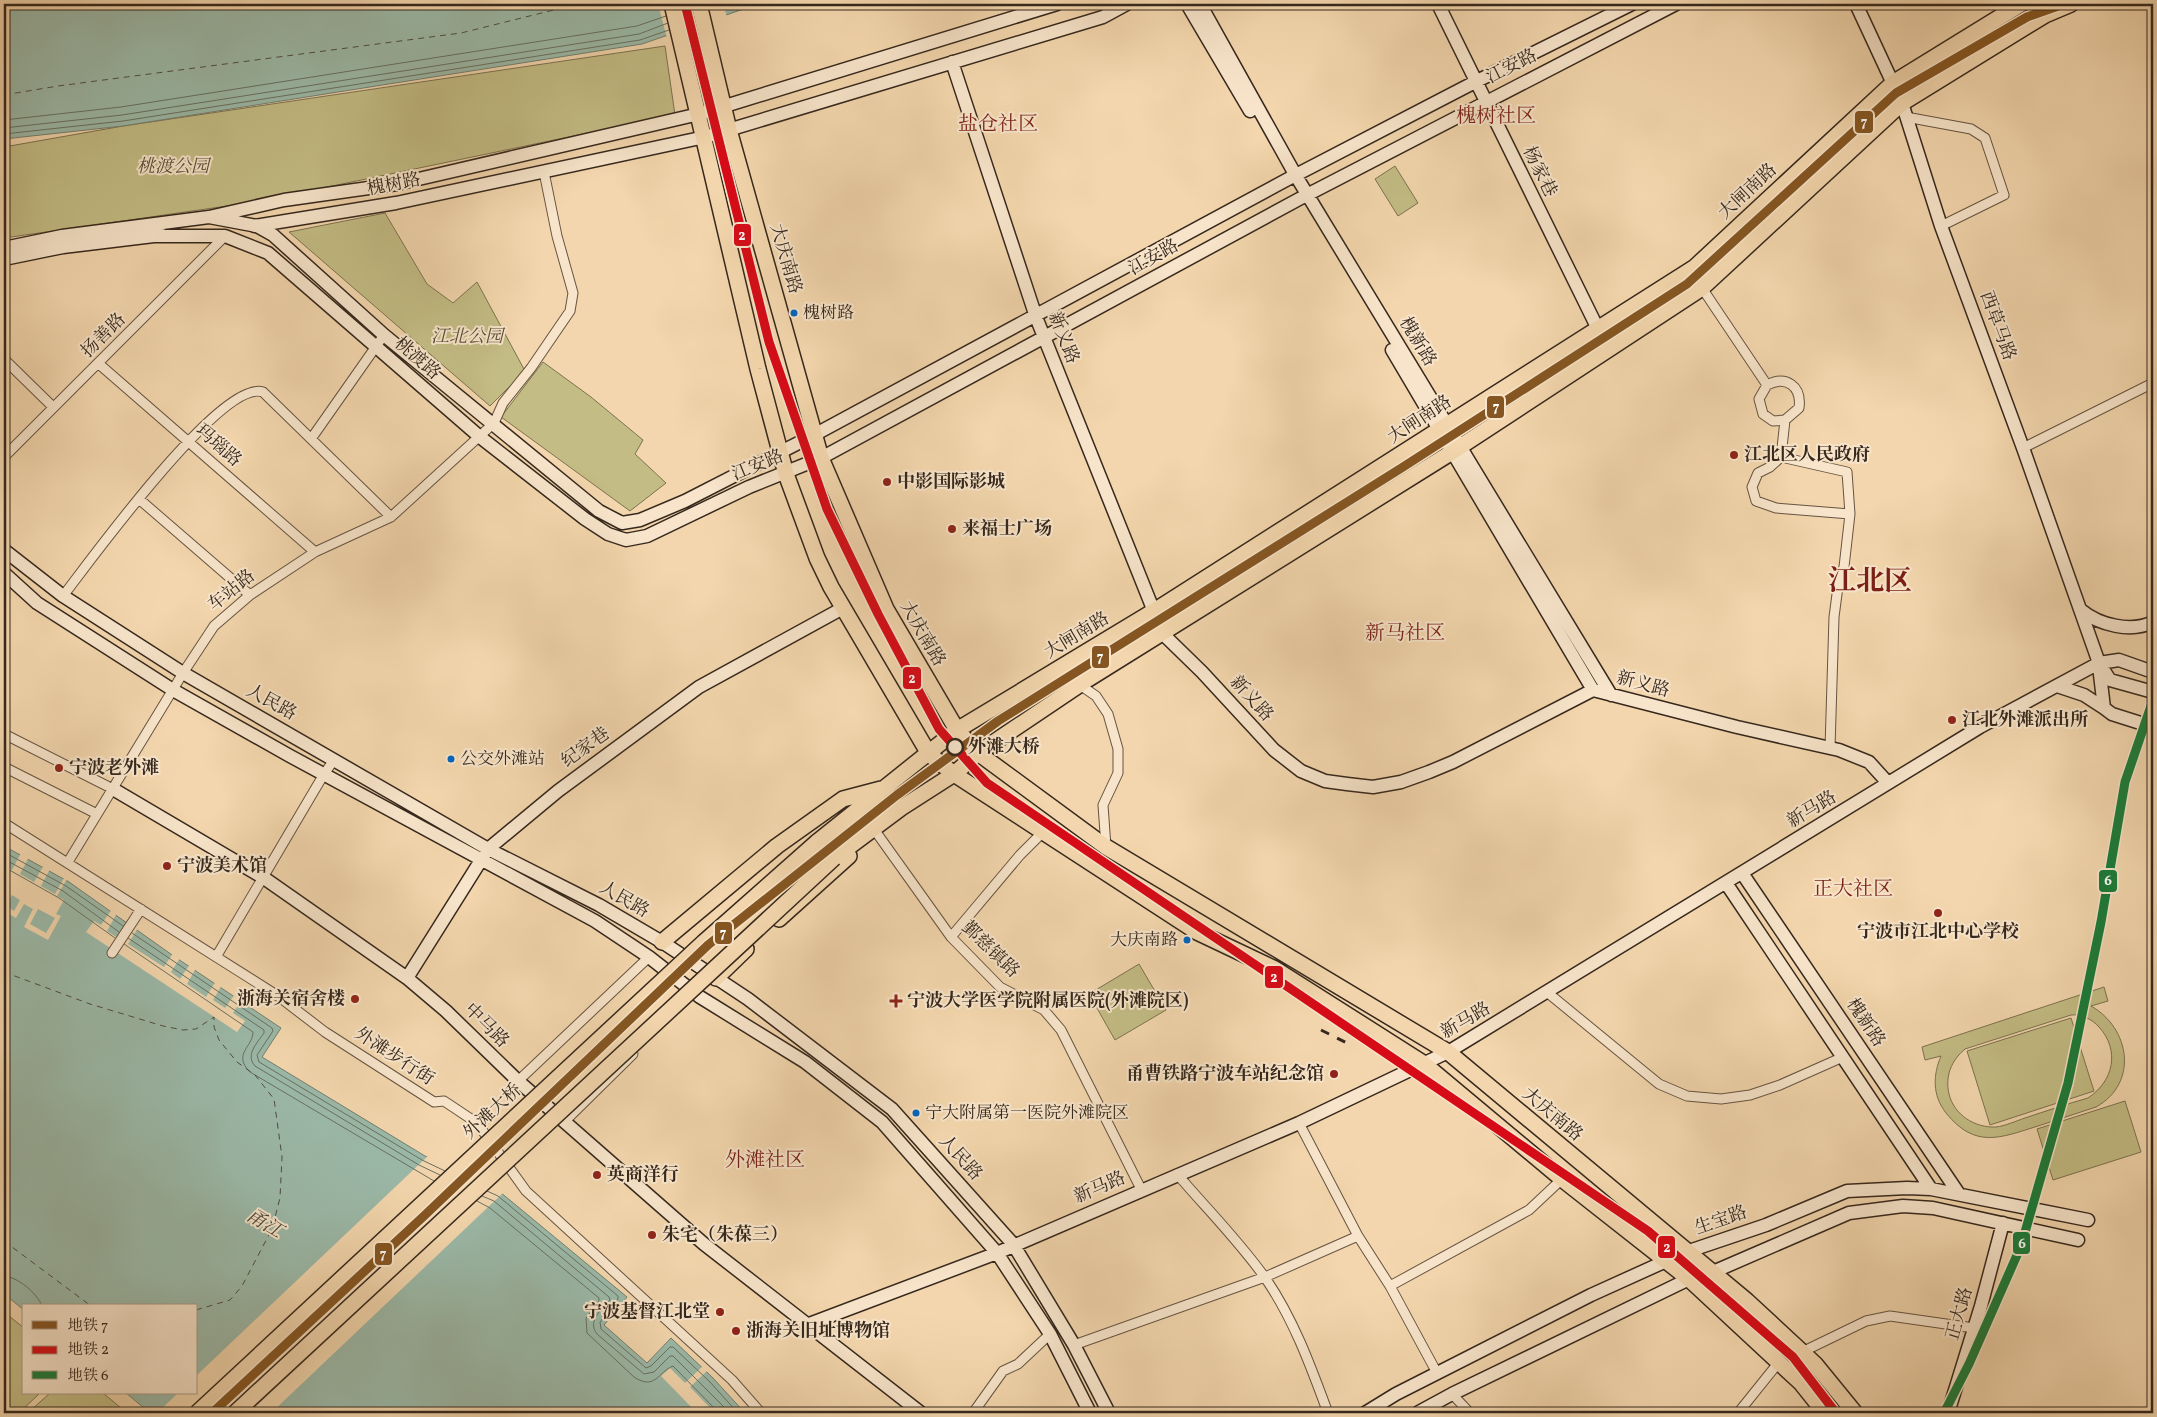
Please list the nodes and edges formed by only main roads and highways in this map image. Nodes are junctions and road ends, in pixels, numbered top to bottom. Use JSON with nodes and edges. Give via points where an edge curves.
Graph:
{"nodes":[{"id":1,"x":672,"y":4,"type":"edge"},
{"id":2,"x":699,"y":4,"type":"edge"},
{"id":3,"x":2021,"y":4,"type":"edge"},
{"id":4,"x":2071,"y":4,"type":"edge"},
{"id":5,"x":957,"y":730,"type":"junction"},
{"id":6,"x":978,"y":753,"type":"junction"},
{"id":7,"x":929,"y":754,"type":"junction"},
{"id":8,"x":954,"y":774,"type":"junction"},
{"id":9,"x":887,"y":788,"type":"junction"},
{"id":10,"x":901,"y":808,"type":"junction"},
{"id":11,"x":817,"y":842,"type":"joint"},
{"id":12,"x":662,"y":942,"type":"road end"},
{"id":13,"x":716,"y":978,"type":"road end"},
{"id":14,"x":197,"y":1413,"type":"edge"},
{"id":15,"x":235,"y":1413,"type":"edge"},
{"id":16,"x":1825,"y":1413,"type":"edge"},
{"id":17,"x":1855,"y":1413,"type":"edge"}],
"edges":[{"from":1,"to":7,"type":"main road","via":[[786,474],[817,558]]},
{"from":2,"to":5,"type":"main road","name":"大庆南路","via":[[729,130],[821,458],[886,609]]},
{"from":3,"to":5,"type":"main road","name":"大闸南路","via":[[1893,83],[1695,267],[1154,612]]},
{"from":4,"to":6,"type":"main road","via":[[2045,15],[1904,110],[1702,288],[1456,449],[1080,685]]},
{"from":5,"to":6,"type":"main road","name":"大庆南路"},
{"from":5,"to":7,"type":"main road","name":"大闸南路"},
{"from":6,"to":8,"type":"main road"},
{"from":6,"to":17,"type":"main road","name":"大庆南路","via":[[1106,847],[1448,1052],[1713,1272],[1815,1364]]},
{"from":7,"to":8,"type":"main road"},
{"from":7,"to":9,"type":"main road","name":"大闸南路"},
{"from":8,"to":10,"type":"main road"},
{"from":8,"to":16,"type":"main road","via":[[1198,932],[1275,969],[1423,1063],[1689,1279],[1801,1383]]},
{"from":9,"to":11,"type":"main road","name":"大闸南路"},
{"from":9,"to":12,"type":"main road","via":[[843,800],[777,846]]},
{"from":10,"to":13,"type":"main road"},
{"from":10,"to":15,"type":"main road","bridge":true,"via":[[834,858]]},
{"from":11,"to":14,"type":"main road","name":"外滩大桥","bridge":true,"via":[[704,942]]}]}
